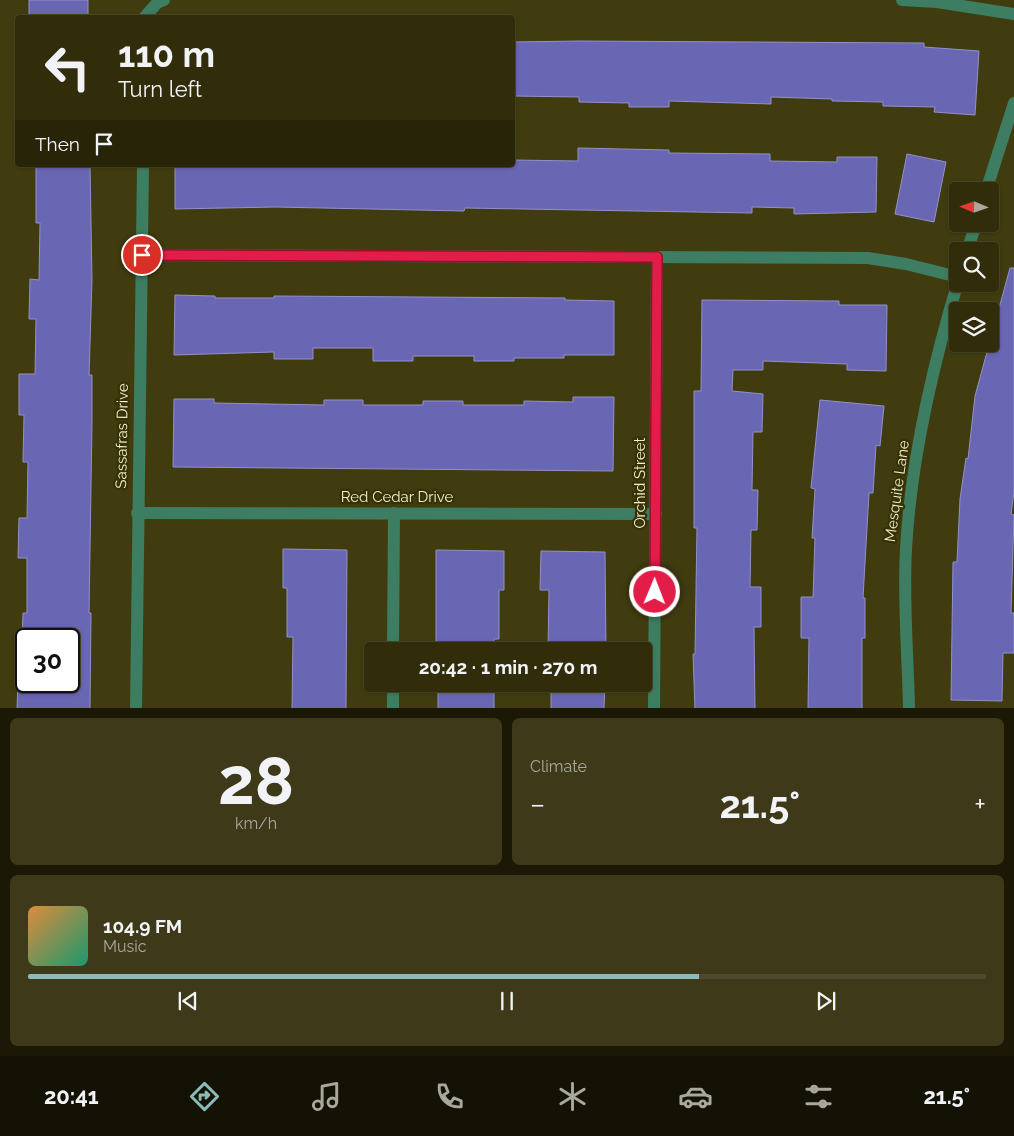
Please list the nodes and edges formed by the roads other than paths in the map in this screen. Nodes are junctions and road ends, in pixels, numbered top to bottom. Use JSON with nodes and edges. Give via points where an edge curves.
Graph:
{"nodes":[{"id":1,"x":902,"y":0,"type":"edge"},
{"id":2,"x":160,"y":1,"type":"edge"},
{"id":3,"x":1014,"y":14,"type":"edge"},
{"id":4,"x":147,"y":15,"type":"edge"},
{"id":5,"x":1014,"y":103,"type":"edge"},
{"id":6,"x":143,"y":167,"type":"edge"},
{"id":7,"x":989,"y":182,"type":"edge"},
{"id":8,"x":142,"y":255,"type":"junction"},
{"id":9,"x":657,"y":257,"type":"junction"},
{"id":10,"x":949,"y":275,"type":"edge"},
{"id":11,"x":955,"y":292,"type":"edge"},
{"id":12,"x":137,"y":513,"type":"junction"},
{"id":13,"x":394,"y":514,"type":"junction"},
{"id":14,"x":656,"y":514,"type":"junction"},
{"id":15,"x":393,"y":642,"type":"edge"},
{"id":16,"x":393,"y":692,"type":"edge"},
{"id":17,"x":136,"y":708,"type":"edge"},
{"id":18,"x":393,"y":708,"type":"edge"},
{"id":19,"x":654,"y":708,"type":"edge"},
{"id":20,"x":909,"y":708,"type":"edge"}],
"edges":[{"from":1,"to":3,"type":"street"},
{"from":2,"to":4,"type":"street"},
{"from":5,"to":7,"type":"street"},
{"from":6,"to":8,"type":"street","name":"Sassafras Drive"},
{"from":8,"to":9,"type":"street"},
{"from":8,"to":12,"type":"street","name":"Sassafras Drive"},
{"from":9,"to":10,"type":"street","via":[[868,258]]},
{"from":9,"to":14,"type":"street","name":"Orchid Street"},
{"from":11,"to":20,"type":"street","name":"Mesquite Lane","via":[[925,412],[912,494],[906,550]]},
{"from":12,"to":13,"type":"street","name":"Red Cedar Drive"},
{"from":12,"to":17,"type":"street","name":"Sassafras Drive"},
{"from":13,"to":14,"type":"street","name":"Red Cedar Drive"},
{"from":13,"to":15,"type":"street"},
{"from":14,"to":19,"type":"street","name":"Orchid Street"},
{"from":16,"to":18,"type":"street"}]}
